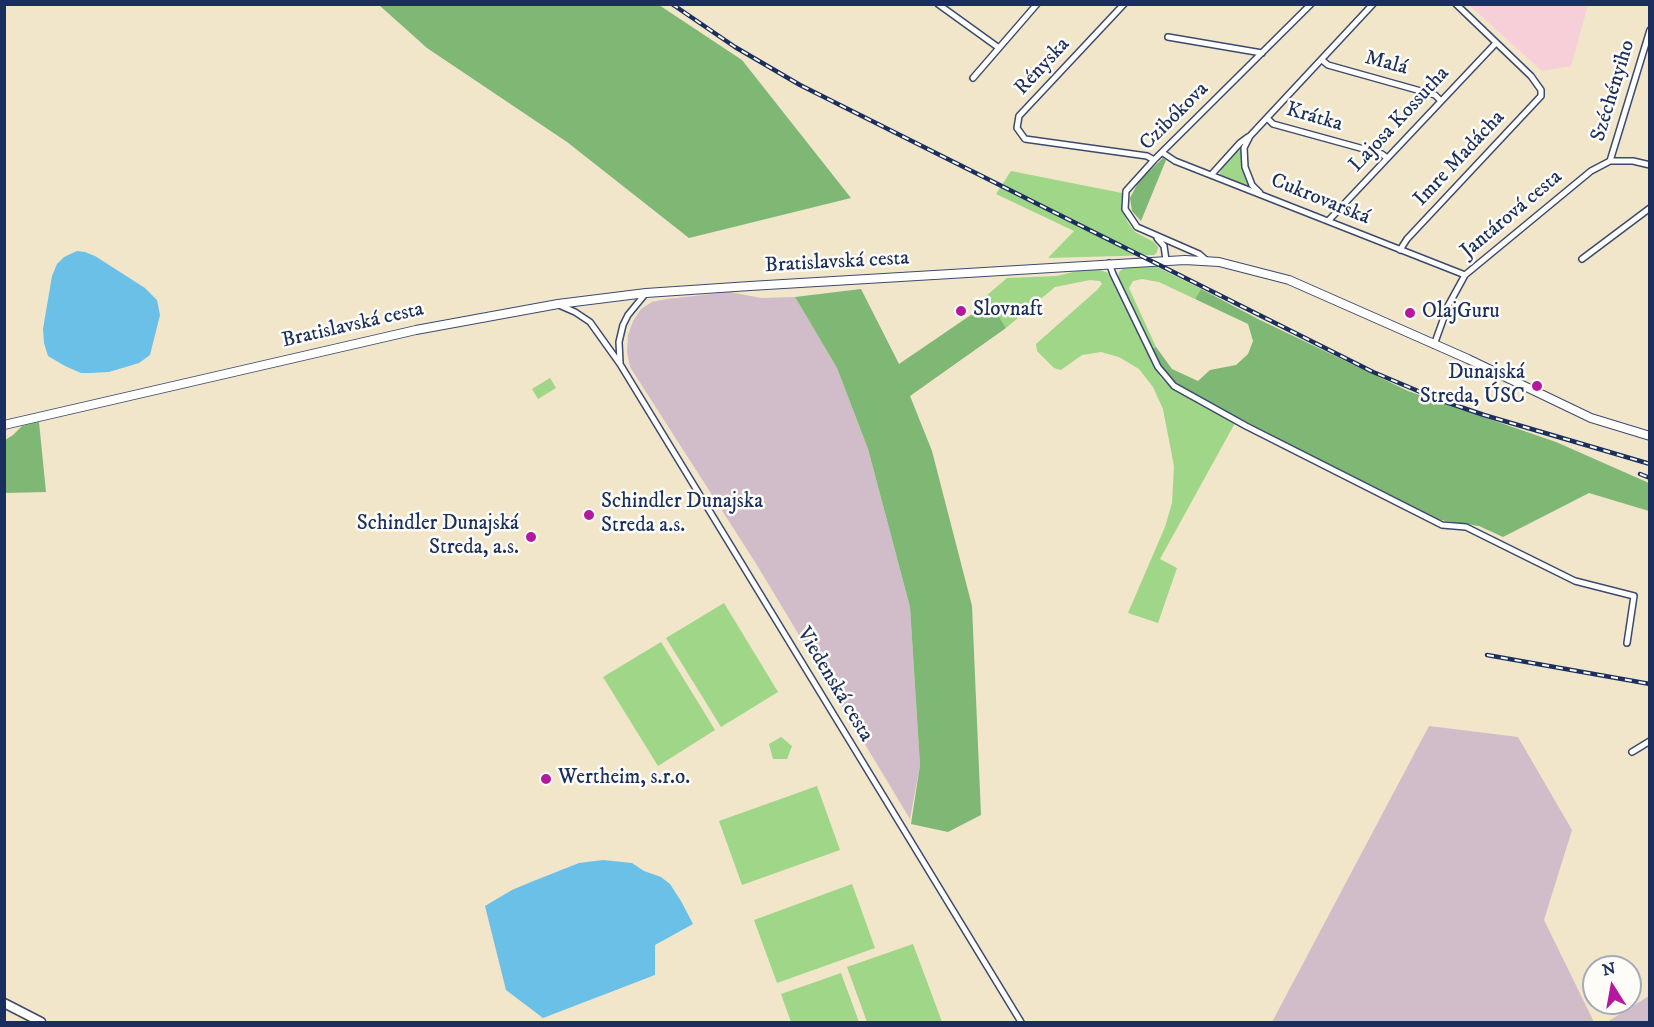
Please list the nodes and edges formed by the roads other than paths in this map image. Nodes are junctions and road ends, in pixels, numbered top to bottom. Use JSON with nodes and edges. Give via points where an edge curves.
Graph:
{"nodes":[{"id":1,"x":938,"y":4,"type":"edge"},
{"id":2,"x":1037,"y":4,"type":"edge"},
{"id":3,"x":1125,"y":4,"type":"edge"},
{"id":4,"x":1311,"y":4,"type":"edge"},
{"id":5,"x":1373,"y":4,"type":"edge"},
{"id":6,"x":1456,"y":4,"type":"edge"},
{"id":7,"x":1650,"y":30,"type":"edge"},
{"id":8,"x":1168,"y":37,"type":"dead end"},
{"id":9,"x":1496,"y":44,"type":"junction"},
{"id":10,"x":999,"y":48,"type":"junction"},
{"id":11,"x":1262,"y":53,"type":"junction"},
{"id":12,"x":1322,"y":60,"type":"junction"},
{"id":13,"x":973,"y":78,"type":"dead end"},
{"id":14,"x":1441,"y":100,"type":"junction"},
{"id":15,"x":1267,"y":118,"type":"junction"},
{"id":16,"x":1250,"y":136,"type":"junction"},
{"id":17,"x":1163,"y":153,"type":"junction"},
{"id":18,"x":1387,"y":158,"type":"junction"},
{"id":19,"x":1154,"y":160,"type":"junction"},
{"id":20,"x":1610,"y":161,"type":"junction"},
{"id":21,"x":1650,"y":165,"type":"edge"},
{"id":22,"x":1212,"y":174,"type":"junction"},
{"id":23,"x":1261,"y":194,"type":"junction"},
{"id":24,"x":1650,"y":208,"type":"edge"},
{"id":25,"x":1329,"y":220,"type":"junction"},
{"id":26,"x":1156,"y":237,"type":"junction"},
{"id":27,"x":1400,"y":250,"type":"junction"},
{"id":28,"x":1582,"y":259,"type":"dead end"},
{"id":29,"x":1166,"y":260,"type":"junction"},
{"id":30,"x":1207,"y":261,"type":"junction"},
{"id":31,"x":1110,"y":263,"type":"junction"},
{"id":32,"x":1465,"y":275,"type":"junction"},
{"id":33,"x":646,"y":293,"type":"junction"},
{"id":34,"x":558,"y":304,"type":"junction"},
{"id":35,"x":1434,"y":345,"type":"junction"},
{"id":36,"x":620,"y":364,"type":"junction"},
{"id":37,"x":4,"y":425,"type":"edge"},
{"id":38,"x":1650,"y":436,"type":"edge"},
{"id":39,"x":1627,"y":643,"type":"dead end"},
{"id":40,"x":1650,"y":741,"type":"edge"},
{"id":41,"x":1632,"y":752,"type":"dead end"},
{"id":42,"x":4,"y":1003,"type":"edge"},
{"id":43,"x":41,"y":1023,"type":"edge"},
{"id":44,"x":1021,"y":1023,"type":"edge"}],
"edges":[{"from":1,"to":10,"type":"street"},
{"from":2,"to":10,"type":"street"},
{"from":3,"to":19,"type":"street","name":"Rényska","via":[[1019,116],[1017,128],[1025,139]]},
{"from":4,"to":11,"type":"street","name":"Czibókova"},
{"from":5,"to":12,"type":"street"},
{"from":6,"to":9,"type":"street"},
{"from":7,"to":20,"type":"street","name":"Széchényiho"},
{"from":8,"to":11,"type":"street"},
{"from":9,"to":14,"type":"street","name":"Lajosa Kossutha"},
{"from":9,"to":27,"type":"street","name":"Imre Madácha","via":[[1531,76],[1541,96]]},
{"from":10,"to":13,"type":"street"},
{"from":11,"to":17,"type":"street","name":"Czibókova"},
{"from":12,"to":14,"type":"street","name":"Malá"},
{"from":12,"to":15,"type":"street"},
{"from":14,"to":18,"type":"street","name":"Lajosa Kossutha"},
{"from":15,"to":16,"type":"street"},
{"from":15,"to":18,"type":"street","name":"Krátka","via":[[1273,124]]},
{"from":16,"to":22,"type":"street"},
{"from":16,"to":23,"type":"street","via":[[1244,148],[1245,167],[1252,185]]},
{"from":17,"to":19,"type":"street","name":"Czibókova"},
{"from":17,"to":22,"type":"street","name":"Cukrovarská"},
{"from":18,"to":25,"type":"street","name":"Lajosa Kossutha"},
{"from":19,"to":26,"type":"street","name":"Czibókova","via":[[1126,190],[1124,200],[1137,228]]},
{"from":20,"to":21,"type":"street"},
{"from":20,"to":32,"type":"street","name":"Jantárová cesta","via":[[1591,171]]},
{"from":22,"to":23,"type":"street","name":"Cukrovarská"},
{"from":23,"to":25,"type":"street","name":"Cukrovarská"},
{"from":24,"to":28,"type":"street"},
{"from":25,"to":27,"type":"street","name":"Cukrovarská"},
{"from":26,"to":29,"type":"street","via":[[1164,246]]},
{"from":26,"to":30,"type":"street"},
{"from":27,"to":32,"type":"street","name":"Cukrovarská"},
{"from":29,"to":30,"type":"street","name":"Bratislavská cesta"},
{"from":29,"to":31,"type":"street","name":"Bratislavská cesta"},
{"from":30,"to":35,"type":"street","name":"Bratislavská cesta","via":[[1289,279]]},
{"from":31,"to":33,"type":"street","name":"Bratislavská cesta"},
{"from":31,"to":39,"type":"street","via":[[1158,368],[1174,386],[1442,525],[1466,527],[1575,581],[1634,596]]},
{"from":32,"to":35,"type":"street","name":"Jantárová cesta"},
{"from":33,"to":34,"type":"street","name":"Bratislavská cesta"},
{"from":33,"to":36,"type":"street","via":[[623,325]]},
{"from":34,"to":36,"type":"street","name":"Viedenská cesta","via":[[590,322]]},
{"from":34,"to":37,"type":"street","name":"Bratislavská cesta","via":[[416,330]]},
{"from":35,"to":38,"type":"street","name":"Bratislavská cesta","via":[[1591,418]]},
{"from":36,"to":44,"type":"street","name":"Viedenská cesta"},
{"from":40,"to":41,"type":"street"},
{"from":42,"to":43,"type":"main road"}]}
